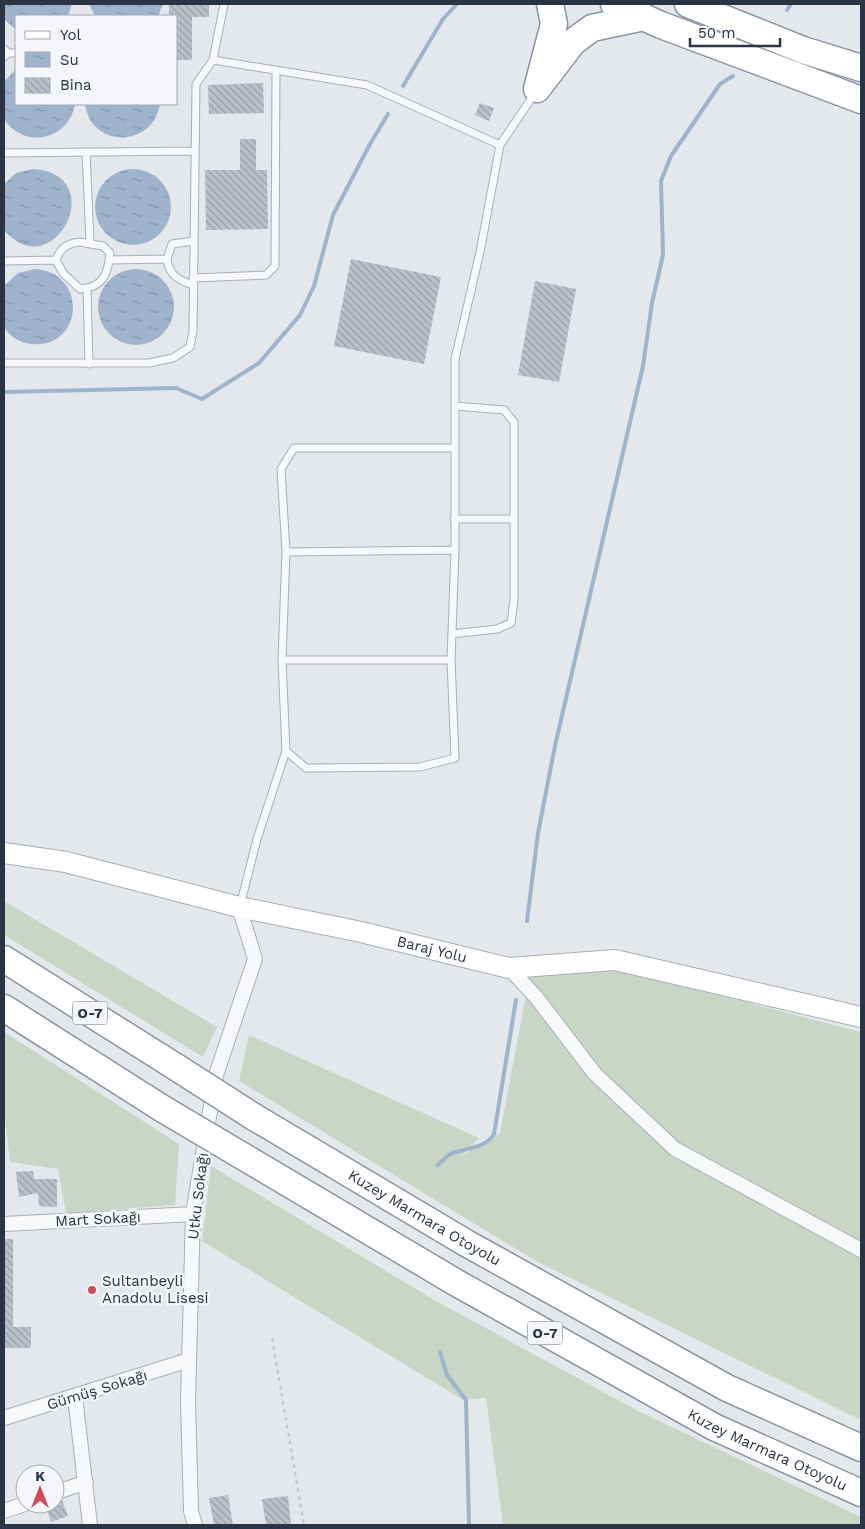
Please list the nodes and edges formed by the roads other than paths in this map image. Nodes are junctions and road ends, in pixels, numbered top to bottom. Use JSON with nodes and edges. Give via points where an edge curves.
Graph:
{"nodes":[{"id":1,"x":224,"y":4,"type":"edge"},
{"id":2,"x":550,"y":4,"type":"edge"},
{"id":3,"x":614,"y":4,"type":"edge"},
{"id":4,"x":688,"y":4,"type":"edge"},
{"id":5,"x":644,"y":17,"type":"junction"},
{"id":6,"x":213,"y":60,"type":"junction"},
{"id":7,"x":861,"y":68,"type":"edge"},
{"id":8,"x":276,"y":72,"type":"junction"},
{"id":9,"x":537,"y":89,"type":"junction"},
{"id":10,"x":861,"y":100,"type":"edge"},
{"id":11,"x":500,"y":145,"type":"junction"},
{"id":12,"x":195,"y":151,"type":"junction"},
{"id":13,"x":86,"y":152,"type":"junction"},
{"id":14,"x":4,"y":154,"type":"edge"},
{"id":15,"x":194,"y":241,"type":"junction"},
{"id":16,"x":90,"y":242,"type":"junction"},
{"id":17,"x":167,"y":259,"type":"junction"},
{"id":18,"x":4,"y":260,"type":"edge"},
{"id":19,"x":56,"y":260,"type":"junction"},
{"id":20,"x":109,"y":260,"type":"junction"},
{"id":21,"x":194,"y":282,"type":"junction"},
{"id":22,"x":87,"y":288,"type":"junction"},
{"id":23,"x":4,"y":363,"type":"edge"},
{"id":24,"x":88,"y":364,"type":"junction"},
{"id":25,"x":455,"y":406,"type":"junction"},
{"id":26,"x":454,"y":448,"type":"junction"},
{"id":27,"x":454,"y":519,"type":"junction"},
{"id":28,"x":514,"y":519,"type":"junction"},
{"id":29,"x":455,"y":550,"type":"junction"},
{"id":30,"x":286,"y":552,"type":"junction"},
{"id":31,"x":452,"y":634,"type":"junction"},
{"id":32,"x":282,"y":660,"type":"junction"},
{"id":33,"x":451,"y":660,"type":"junction"},
{"id":34,"x":286,"y":751,"type":"junction"},
{"id":35,"x":4,"y":853,"type":"edge"},
{"id":36,"x":240,"y":907,"type":"junction"},
{"id":37,"x":4,"y":959,"type":"edge"},
{"id":38,"x":509,"y":968,"type":"junction"},
{"id":39,"x":4,"y":1008,"type":"edge"},
{"id":40,"x":861,"y":1016,"type":"edge"},
{"id":41,"x":193,"y":1214,"type":"junction"},
{"id":42,"x":4,"y":1224,"type":"edge"},
{"id":43,"x":861,"y":1250,"type":"edge"},
{"id":44,"x":189,"y":1360,"type":"junction"},
{"id":45,"x":75,"y":1397,"type":"junction"},
{"id":46,"x":4,"y":1418,"type":"edge"},
{"id":47,"x":861,"y":1448,"type":"edge"},
{"id":48,"x":86,"y":1482,"type":"junction"},
{"id":49,"x":65,"y":1489,"type":"edge"},
{"id":50,"x":861,"y":1493,"type":"edge"},
{"id":51,"x":90,"y":1525,"type":"edge"},
{"id":52,"x":195,"y":1525,"type":"edge"}],
"edges":[{"from":1,"to":6,"type":"lane"},
{"from":2,"to":9,"type":"highway","via":[[554,24]]},
{"from":3,"to":5,"type":"highway"},
{"from":4,"to":7,"type":"highway","via":[[803,50]]},
{"from":5,"to":9,"type":"highway","via":[[592,28],[573,42]]},
{"from":5,"to":10,"type":"highway"},
{"from":6,"to":8,"type":"lane"},
{"from":6,"to":12,"type":"lane","via":[[196,84]]},
{"from":8,"to":11,"type":"lane","via":[[367,85]]},
{"from":8,"to":21,"type":"lane","via":[[275,266],[266,275]]},
{"from":9,"to":11,"type":"lane"},
{"from":11,"to":25,"type":"lane","via":[[455,359]]},
{"from":12,"to":13,"type":"lane"},
{"from":12,"to":15,"type":"lane"},
{"from":13,"to":14,"type":"lane"},
{"from":13,"to":16,"type":"lane"},
{"from":15,"to":17,"type":"lane","via":[[172,244]]},
{"from":15,"to":21,"type":"lane"},
{"from":16,"to":19,"type":"lane","via":[[67,244],[59,251]]},
{"from":16,"to":20,"type":"lane","via":[[103,246],[110,253]]},
{"from":17,"to":20,"type":"lane"},
{"from":17,"to":21,"type":"lane","via":[[168,269],[174,276]]},
{"from":18,"to":19,"type":"lane"},
{"from":19,"to":22,"type":"lane","via":[[70,281],[80,289]]},
{"from":20,"to":22,"type":"lane","via":[[101,281]]},
{"from":21,"to":24,"type":"lane","via":[[190,347],[173,358],[149,363]]},
{"from":22,"to":24,"type":"lane"},
{"from":23,"to":24,"type":"lane"},
{"from":25,"to":26,"type":"lane"},
{"from":25,"to":28,"type":"lane","via":[[504,410],[514,422]]},
{"from":26,"to":27,"type":"lane"},
{"from":26,"to":30,"type":"lane","via":[[294,448],[281,469]]},
{"from":27,"to":28,"type":"lane"},
{"from":27,"to":29,"type":"lane"},
{"from":28,"to":31,"type":"lane","via":[[511,623],[497,629]]},
{"from":29,"to":30,"type":"lane"},
{"from":29,"to":31,"type":"lane"},
{"from":30,"to":32,"type":"lane"},
{"from":31,"to":33,"type":"lane"},
{"from":32,"to":33,"type":"lane"},
{"from":32,"to":34,"type":"lane"},
{"from":33,"to":34,"type":"lane","via":[[455,758],[420,767],[306,768]]},
{"from":34,"to":36,"type":"lane","via":[[257,839]]},
{"from":35,"to":36,"type":"street","name":"Baraj Yolu","via":[[66,862]]},
{"from":36,"to":38,"type":"street","name":"Baraj Yolu"},
{"from":36,"to":41,"type":"street","name":"Utku Sokağı","via":[[255,958],[216,1075]]},
{"from":37,"to":47,"type":"highway","name":"Kuzey Marmara Otoyolu","number":"O-7","bridge":true,"via":[[254,1117],[466,1243],[727,1388]]},
{"from":38,"to":40,"type":"street","name":"Baraj Yolu","via":[[615,960]]},
{"from":38,"to":43,"type":"street","via":[[595,1074],[675,1149]]},
{"from":39,"to":50,"type":"highway","name":"Kuzey Marmara Otoyolu","number":"O-7","bridge":true,"via":[[163,1109],[455,1282],[714,1427]]},
{"from":41,"to":42,"type":"street","name":"Mart Sokağı"},
{"from":41,"to":44,"type":"street","name":"Utku Sokağı"},
{"from":44,"to":45,"type":"street","name":"Gümüş Sokağı"},
{"from":44,"to":52,"type":"street","name":"Utku Sokağı"},
{"from":45,"to":46,"type":"street","name":"Gümüş Sokağı"},
{"from":45,"to":48,"type":"street"},
{"from":48,"to":49,"type":"street"},
{"from":48,"to":51,"type":"street"}]}
